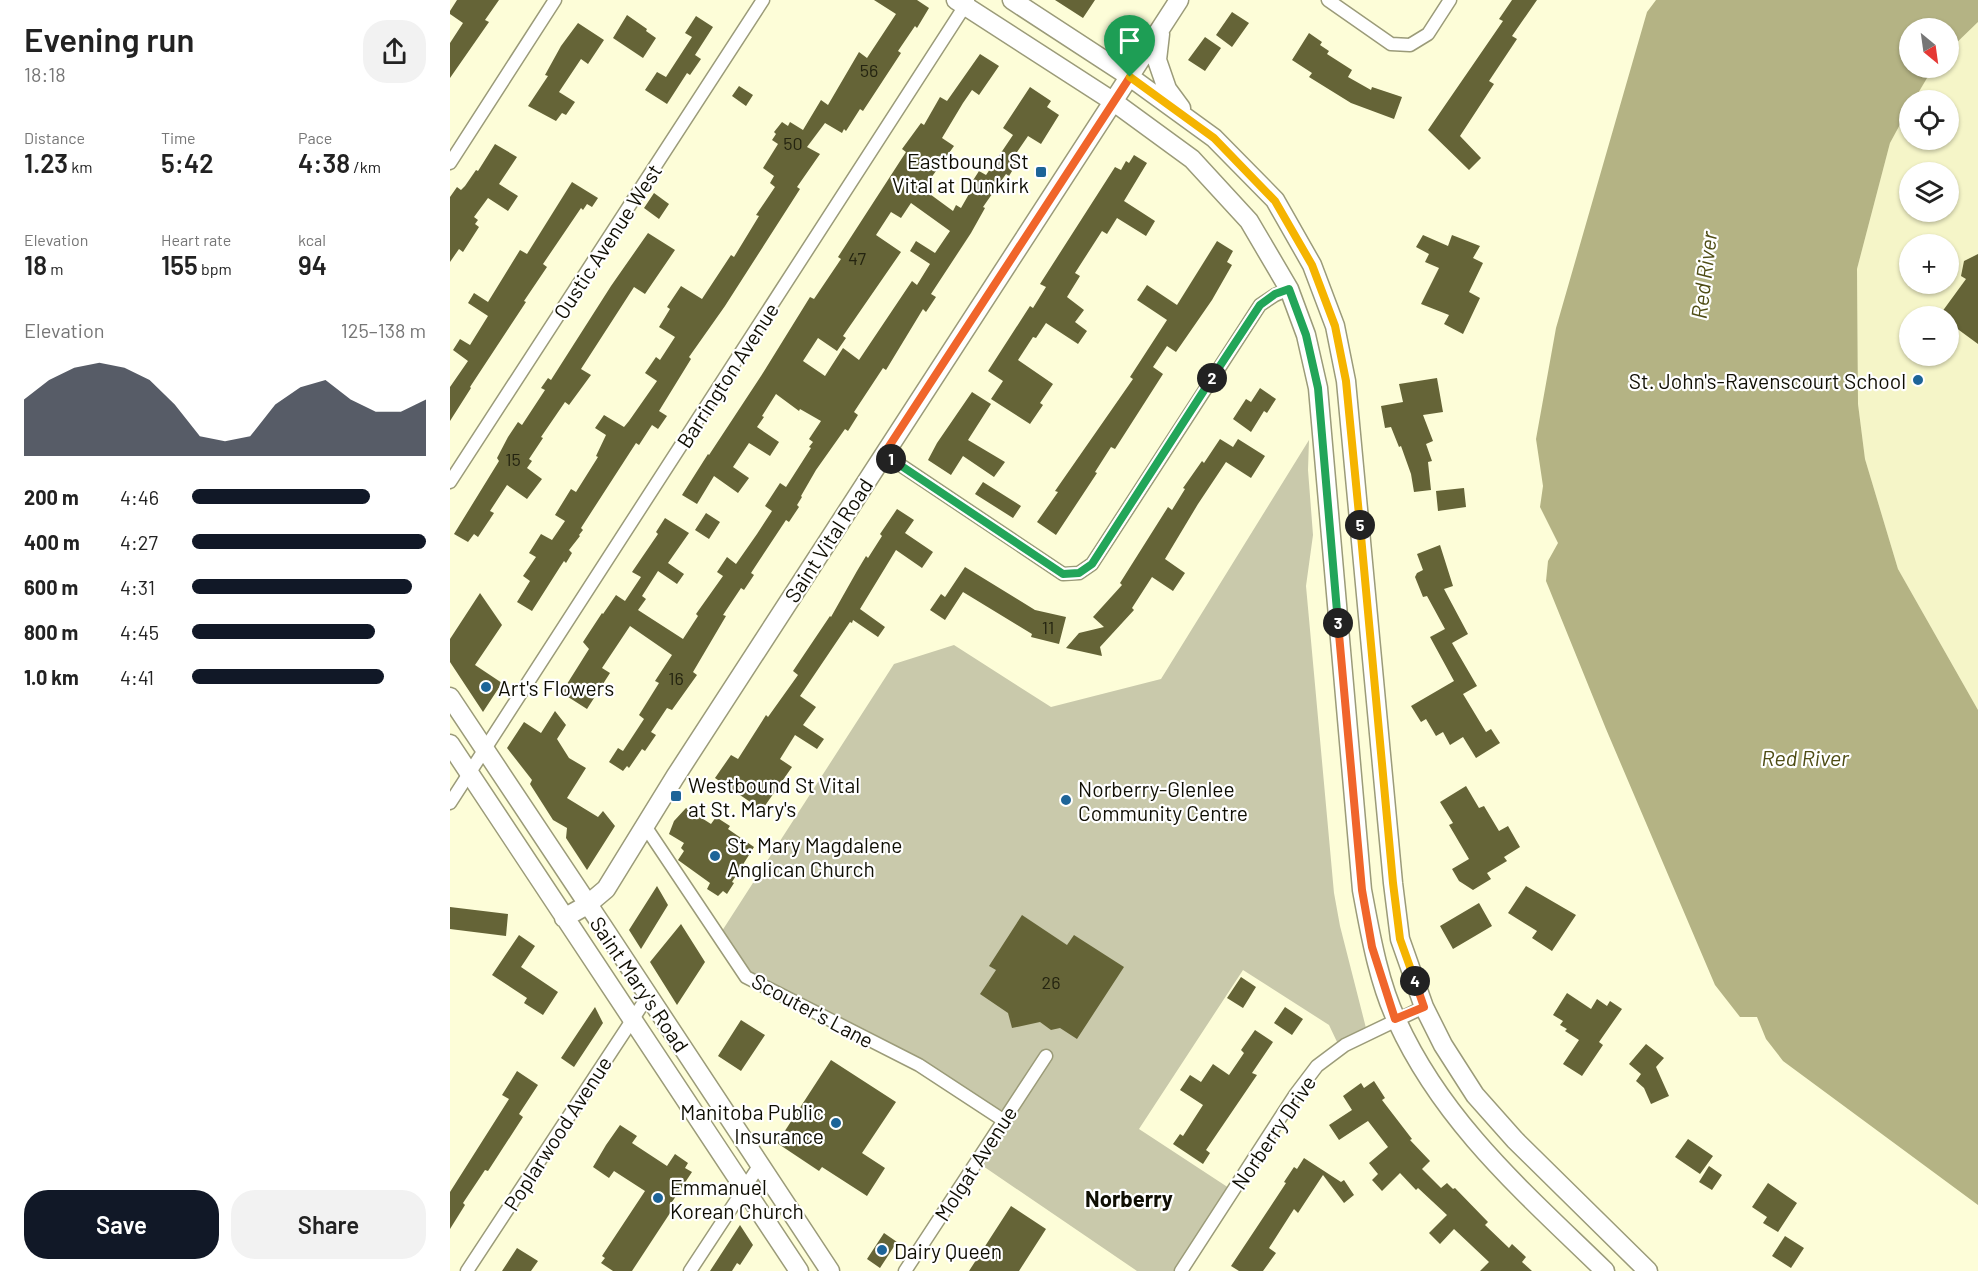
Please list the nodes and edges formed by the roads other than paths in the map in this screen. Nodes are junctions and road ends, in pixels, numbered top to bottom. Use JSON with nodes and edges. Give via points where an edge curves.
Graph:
{"nodes":[{"id":1,"x":555,"y":0,"type":"edge"},
{"id":2,"x":763,"y":0,"type":"edge"},
{"id":3,"x":1012,"y":0,"type":"edge"},
{"id":4,"x":1179,"y":0,"type":"edge"},
{"id":5,"x":1328,"y":0,"type":"edge"},
{"id":6,"x":1450,"y":0,"type":"edge"},
{"id":7,"x":963,"y":2,"type":"edge"},
{"id":8,"x":1161,"y":29,"type":"junction"},
{"id":9,"x":1130,"y":77,"type":"junction"},
{"id":10,"x":1114,"y":102,"type":"junction"},
{"id":11,"x":1189,"y":120,"type":"junction"},
{"id":12,"x":450,"y":163,"type":"edge"},
{"id":13,"x":1289,"y":289,"type":"junction"},
{"id":14,"x":884,"y":454,"type":"junction"},
{"id":15,"x":450,"y":482,"type":"edge"},
{"id":16,"x":450,"y":697,"type":"edge"},
{"id":17,"x":450,"y":744,"type":"edge"},
{"id":18,"x":485,"y":749,"type":"junction"},
{"id":19,"x":469,"y":774,"type":"junction"},
{"id":20,"x":450,"y":803,"type":"edge"},
{"id":21,"x":645,"y":826,"type":"junction"},
{"id":22,"x":587,"y":905,"type":"junction"},
{"id":23,"x":564,"y":918,"type":"junction"},
{"id":24,"x":648,"y":996,"type":"junction"},
{"id":25,"x":1424,"y":1007,"type":"junction"},
{"id":26,"x":632,"y":1018,"type":"junction"},
{"id":27,"x":1395,"y":1019,"type":"junction"},
{"id":28,"x":1046,"y":1056,"type":"dead end"},
{"id":29,"x":1003,"y":1120,"type":"junction"},
{"id":30,"x":761,"y":1163,"type":"junction"},
{"id":31,"x":744,"y":1189,"type":"junction"},
{"id":32,"x":466,"y":1271,"type":"edge"},
{"id":33,"x":690,"y":1271,"type":"edge"},
{"id":34,"x":799,"y":1271,"type":"edge"},
{"id":35,"x":830,"y":1271,"type":"edge"},
{"id":36,"x":905,"y":1271,"type":"edge"},
{"id":37,"x":1181,"y":1271,"type":"edge"},
{"id":38,"x":1605,"y":1271,"type":"edge"},
{"id":39,"x":1648,"y":1271,"type":"edge"}],
"edges":[{"from":1,"to":12,"type":"street"},
{"from":2,"to":15,"type":"street","name":"Oustic Avenue West"},
{"from":3,"to":9,"type":"main road"},
{"from":4,"to":8,"type":"main road","name":"Saint Vital Road"},
{"from":5,"to":6,"type":"street","via":[[1391,44],[1410,45],[1428,34]]},
{"from":7,"to":10,"type":"main road"},
{"from":7,"to":18,"type":"street","name":"Barrington Avenue"},
{"from":8,"to":9,"type":"main road","name":"Saint Vital Road"},
{"from":8,"to":11,"type":"main road","via":[[1157,60],[1167,89]]},
{"from":9,"to":10,"type":"main road","name":"Saint Vital Road"},
{"from":9,"to":11,"type":"main road"},
{"from":10,"to":13,"type":"main road","via":[[1192,159],[1249,220]]},
{"from":10,"to":14,"type":"main road","name":"Saint Vital Road"},
{"from":11,"to":25,"type":"main road","via":[[1214,138],[1275,201],[1312,265],[1335,326],[1350,417],[1400,939]]},
{"from":13,"to":14,"type":"street","via":[[1260,305],[1092,564],[1079,573],[1063,574]]},
{"from":13,"to":27,"type":"main road","via":[[1306,335],[1318,388],[1362,890],[1372,947]]},
{"from":14,"to":21,"type":"main road","name":"Saint Vital Road"},
{"from":16,"to":18,"type":"main road","name":"Saint Mary's Road"},
{"from":17,"to":19,"type":"main road","name":"Saint Mary's Road"},
{"from":18,"to":19,"type":"street","name":"Barrington Avenue"},
{"from":18,"to":22,"type":"main road","name":"Saint Mary's Road"},
{"from":19,"to":20,"type":"street","name":"Barrington Avenue"},
{"from":19,"to":23,"type":"main road","name":"Saint Mary's Road"},
{"from":21,"to":22,"type":"main road","name":"Saint Vital Road","via":[[606,889]]},
{"from":21,"to":29,"type":"street","name":"Scouter's Lane","via":[[746,977],[919,1065]]},
{"from":22,"to":23,"type":"main road","name":"Saint Vital Road"},
{"from":22,"to":24,"type":"main road","name":"Saint Mary's Road"},
{"from":23,"to":26,"type":"main road","name":"Saint Mary's Road"},
{"from":24,"to":26,"type":"street","name":"Poplarwood Avenue"},
{"from":24,"to":30,"type":"main road","name":"Saint Mary's Road"},
{"from":25,"to":27,"type":"street","name":"Norberry Drive"},
{"from":25,"to":39,"type":"main road","via":[[1475,1095],[1515,1140]]},
{"from":26,"to":31,"type":"main road","name":"Saint Mary's Road"},
{"from":26,"to":32,"type":"street","name":"Poplarwood Avenue"},
{"from":27,"to":37,"type":"street","name":"Norberry Drive","via":[[1345,1045],[1317,1066]]},
{"from":27,"to":38,"type":"main road","via":[[1449,1111],[1488,1156]]},
{"from":28,"to":29,"type":"street","name":"Molgat Avenue"},
{"from":29,"to":36,"type":"street","name":"Molgat Avenue"},
{"from":30,"to":31,"type":"street"},
{"from":30,"to":35,"type":"main road","name":"Saint Mary's Road"},
{"from":31,"to":33,"type":"street"},
{"from":31,"to":34,"type":"main road","name":"Saint Mary's Road"}]}
